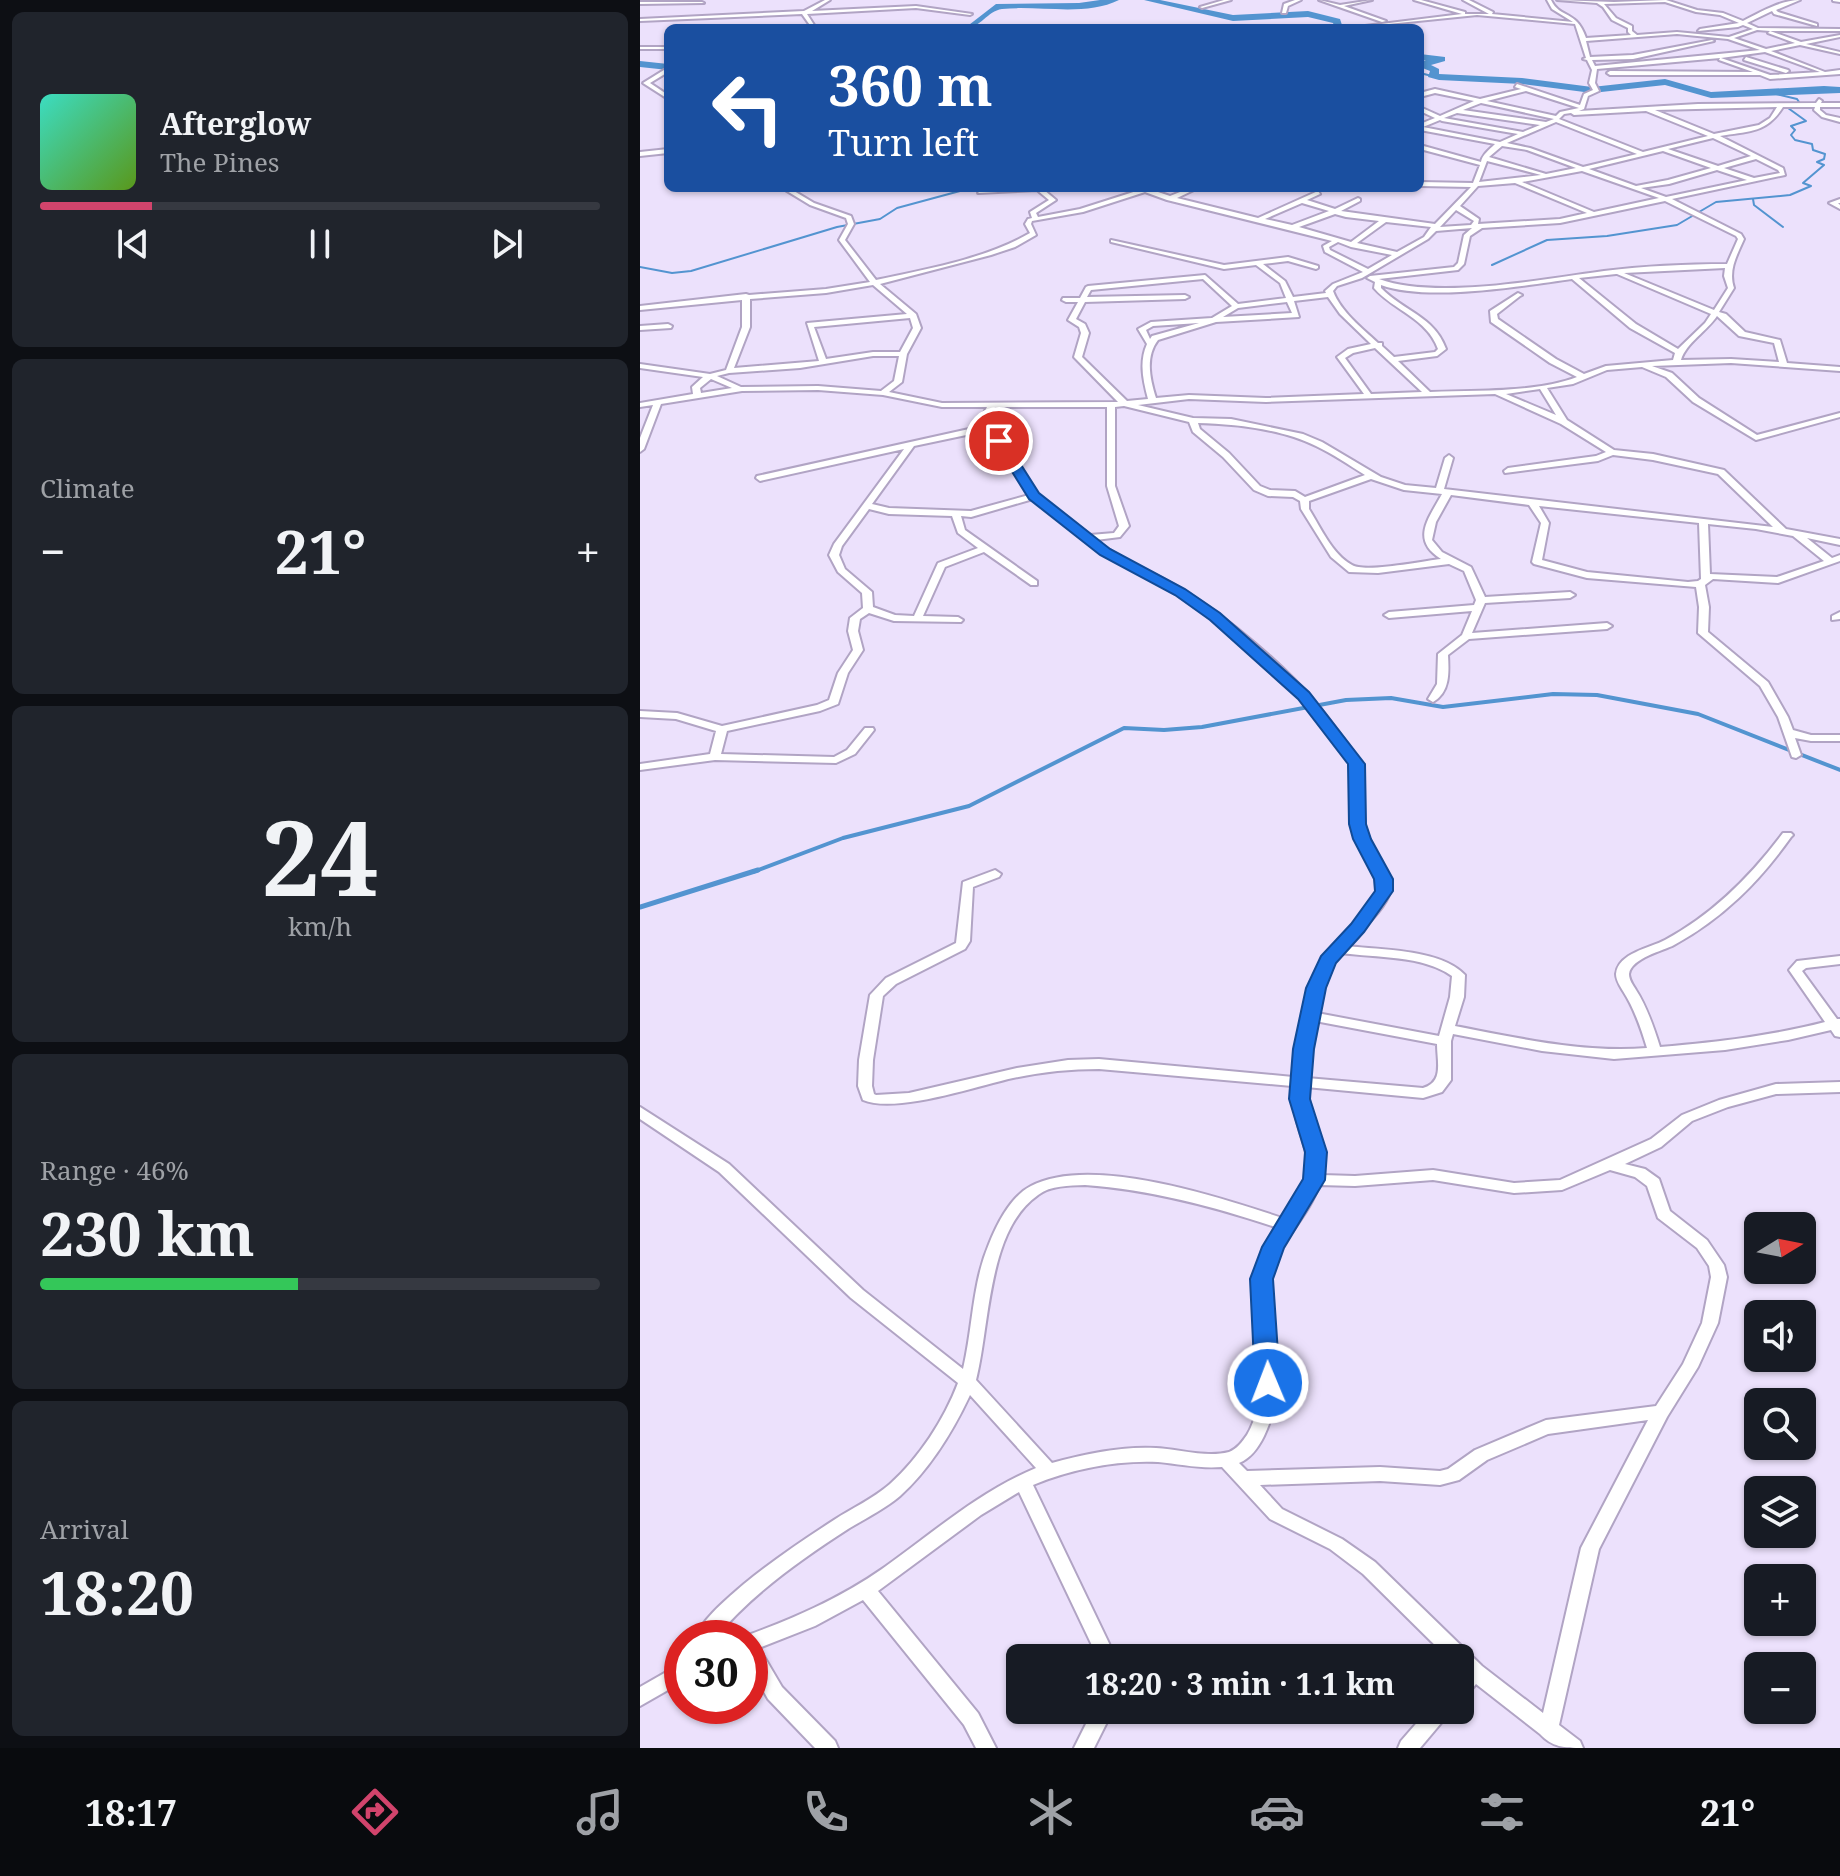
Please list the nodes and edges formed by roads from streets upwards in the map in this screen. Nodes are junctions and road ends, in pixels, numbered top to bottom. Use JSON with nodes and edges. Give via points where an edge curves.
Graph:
{"nodes":[{"id":1,"x":828,"y":0,"type":"edge"},
{"id":2,"x":1203,"y":0,"type":"edge"},
{"id":3,"x":1229,"y":0,"type":"edge"},
{"id":4,"x":1299,"y":0,"type":"edge"},
{"id":5,"x":1321,"y":0,"type":"edge"},
{"id":6,"x":1370,"y":0,"type":"edge"},
{"id":7,"x":1416,"y":0,"type":"edge"},
{"id":8,"x":1465,"y":0,"type":"edge"},
{"id":9,"x":1549,"y":0,"type":"edge"},
{"id":10,"x":1559,"y":0,"type":"edge"},
{"id":11,"x":1665,"y":0,"type":"edge"},
{"id":12,"x":1798,"y":0,"type":"edge"},
{"id":13,"x":1596,"y":2,"type":"junction"},
{"id":14,"x":640,"y":3,"type":"edge"},
{"id":15,"x":702,"y":3,"type":"dead end"},
{"id":16,"x":1340,"y":5,"type":"junction"},
{"id":17,"x":1773,"y":9,"type":"junction"},
{"id":18,"x":1284,"y":12,"type":"dead end"},
{"id":19,"x":804,"y":13,"type":"junction"},
{"id":20,"x":970,"y":14,"type":"dead end"},
{"id":21,"x":1469,"y":15,"type":"junction"},
{"id":22,"x":1497,"y":16,"type":"junction"},
{"id":23,"x":640,"y":20,"type":"edge"},
{"id":24,"x":1395,"y":22,"type":"junction"},
{"id":25,"x":1577,"y":23,"type":"junction"},
{"id":26,"x":812,"y":24,"type":"edge"},
{"id":27,"x":1380,"y":24,"type":"edge"},
{"id":28,"x":1743,"y":24,"type":"junction"},
{"id":29,"x":1758,"y":29,"type":"junction"},
{"id":30,"x":1826,"y":29,"type":"junction"},
{"id":31,"x":1840,"y":30,"type":"edge"},
{"id":32,"x":1675,"y":33,"type":"junction"},
{"id":33,"x":1840,"y":36,"type":"edge"},
{"id":34,"x":1639,"y":37,"type":"junction"},
{"id":35,"x":1726,"y":38,"type":"junction"},
{"id":36,"x":1584,"y":40,"type":"junction"},
{"id":37,"x":1650,"y":42,"type":"dead end"},
{"id":38,"x":1703,"y":43,"type":"junction"},
{"id":39,"x":1802,"y":45,"type":"junction"},
{"id":40,"x":1659,"y":46,"type":"dead end"},
{"id":41,"x":640,"y":48,"type":"edge"},
{"id":42,"x":664,"y":48,"type":"edge"},
{"id":43,"x":1667,"y":49,"type":"junction"},
{"id":44,"x":1724,"y":50,"type":"dead end"},
{"id":45,"x":1703,"y":52,"type":"dead end"},
{"id":46,"x":1763,"y":52,"type":"junction"},
{"id":47,"x":1840,"y":53,"type":"edge"},
{"id":48,"x":1736,"y":55,"type":"junction"},
{"id":49,"x":1715,"y":57,"type":"junction"},
{"id":50,"x":1586,"y":59,"type":"junction"},
{"id":51,"x":1690,"y":60,"type":"junction"},
{"id":52,"x":1594,"y":70,"type":"junction"},
{"id":53,"x":664,"y":72,"type":"edge"},
{"id":54,"x":1827,"y":72,"type":"junction"},
{"id":55,"x":1840,"y":72,"type":"edge"},
{"id":56,"x":1758,"y":74,"type":"junction"},
{"id":57,"x":1707,"y":75,"type":"junction"},
{"id":58,"x":1796,"y":75,"type":"junction"},
{"id":59,"x":1840,"y":80,"type":"edge"},
{"id":60,"x":1517,"y":86,"type":"dead end"},
{"id":61,"x":1524,"y":90,"type":"junction"},
{"id":62,"x":664,"y":94,"type":"edge"},
{"id":63,"x":1424,"y":94,"type":"edge"},
{"id":64,"x":1840,"y":99,"type":"edge"},
{"id":65,"x":1480,"y":101,"type":"junction"},
{"id":66,"x":1781,"y":105,"type":"junction"},
{"id":67,"x":1817,"y":105,"type":"junction"},
{"id":68,"x":1840,"y":105,"type":"edge"},
{"id":69,"x":1582,"y":107,"type":"junction"},
{"id":70,"x":1647,"y":109,"type":"junction"},
{"id":71,"x":1424,"y":111,"type":"edge"},
{"id":72,"x":1457,"y":111,"type":"junction"},
{"id":73,"x":1567,"y":112,"type":"junction"},
{"id":74,"x":1440,"y":118,"type":"junction"},
{"id":75,"x":1557,"y":119,"type":"junction"},
{"id":76,"x":1840,"y":120,"type":"edge"},
{"id":77,"x":1545,"y":124,"type":"junction"},
{"id":78,"x":1424,"y":125,"type":"edge"},
{"id":79,"x":1424,"y":128,"type":"edge"},
{"id":80,"x":1525,"y":134,"type":"junction"},
{"id":81,"x":1715,"y":136,"type":"junction"},
{"id":82,"x":1504,"y":143,"type":"junction"},
{"id":83,"x":1424,"y":148,"type":"edge"},
{"id":84,"x":1664,"y":149,"type":"junction"},
{"id":85,"x":664,"y":151,"type":"edge"},
{"id":86,"x":640,"y":154,"type":"edge"},
{"id":87,"x":1645,"y":155,"type":"junction"},
{"id":88,"x":1755,"y":157,"type":"junction"},
{"id":89,"x":1484,"y":161,"type":"junction"},
{"id":90,"x":1715,"y":167,"type":"junction"},
{"id":91,"x":1583,"y":169,"type":"junction"},
{"id":92,"x":1546,"y":175,"type":"junction"},
{"id":93,"x":1513,"y":180,"type":"junction"},
{"id":94,"x":1756,"y":181,"type":"junction"},
{"id":95,"x":1424,"y":184,"type":"edge"},
{"id":96,"x":1475,"y":186,"type":"junction"},
{"id":97,"x":1632,"y":186,"type":"junction"},
{"id":98,"x":792,"y":192,"type":"edge"},
{"id":99,"x":1043,"y":192,"type":"edge"},
{"id":100,"x":1123,"y":192,"type":"edge"},
{"id":101,"x":1139,"y":192,"type":"edge"},
{"id":102,"x":1155,"y":192,"type":"edge"},
{"id":103,"x":1186,"y":192,"type":"edge"},
{"id":104,"x":1318,"y":193,"type":"dead end"},
{"id":105,"x":1129,"y":195,"type":"junction"},
{"id":106,"x":1169,"y":199,"type":"junction"},
{"id":107,"x":1667,"y":199,"type":"junction"},
{"id":108,"x":1300,"y":200,"type":"junction"},
{"id":109,"x":1358,"y":200,"type":"dead end"},
{"id":110,"x":1455,"y":206,"type":"junction"},
{"id":111,"x":1336,"y":211,"type":"junction"},
{"id":112,"x":1591,"y":213,"type":"junction"},
{"id":113,"x":1036,"y":219,"type":"junction"},
{"id":114,"x":1258,"y":220,"type":"junction"},
{"id":115,"x":1383,"y":221,"type":"junction"},
{"id":116,"x":1477,"y":226,"type":"junction"},
{"id":117,"x":1291,"y":228,"type":"junction"},
{"id":118,"x":1434,"y":228,"type":"junction"},
{"id":119,"x":1113,"y":241,"type":"dead end"},
{"id":120,"x":1335,"y":242,"type":"junction"},
{"id":121,"x":1351,"y":245,"type":"junction"},
{"id":122,"x":1395,"y":254,"type":"junction"},
{"id":123,"x":1256,"y":262,"type":"junction"},
{"id":124,"x":1727,"y":266,"type":"junction"},
{"id":125,"x":1316,"y":267,"type":"dead end"},
{"id":126,"x":1617,"y":272,"type":"junction"},
{"id":127,"x":1372,"y":277,"type":"junction"},
{"id":128,"x":1573,"y":277,"type":"junction"},
{"id":129,"x":1174,"y":281,"type":"junction"},
{"id":130,"x":875,"y":283,"type":"junction"},
{"id":131,"x":1329,"y":295,"type":"junction"},
{"id":132,"x":1518,"y":295,"type":"dead end"},
{"id":133,"x":746,"y":296,"type":"junction"},
{"id":134,"x":1290,"y":299,"type":"junction"},
{"id":135,"x":1066,"y":300,"type":"dead end"},
{"id":136,"x":1083,"y":301,"type":"junction"},
{"id":137,"x":1184,"y":304,"type":"junction"},
{"id":138,"x":1236,"y":306,"type":"junction"},
{"id":139,"x":640,"y":308,"type":"edge"},
{"id":140,"x":1714,"y":312,"type":"junction"},
{"id":141,"x":913,"y":316,"type":"junction"},
{"id":142,"x":1182,"y":322,"type":"junction"},
{"id":143,"x":1211,"y":322,"type":"junction"},
{"id":144,"x":668,"y":326,"type":"dead end"},
{"id":145,"x":640,"y":328,"type":"edge"},
{"id":146,"x":1148,"y":342,"type":"dead end"},
{"id":147,"x":1379,"y":345,"type":"junction"},
{"id":148,"x":1679,"y":352,"type":"junction"},
{"id":149,"x":903,"y":354,"type":"junction"},
{"id":150,"x":1437,"y":354,"type":"junction"},
{"id":151,"x":1394,"y":359,"type":"junction"},
{"id":152,"x":823,"y":361,"type":"junction"},
{"id":153,"x":1676,"y":362,"type":"junction"},
{"id":154,"x":640,"y":366,"type":"edge"},
{"id":155,"x":1402,"y":366,"type":"junction"},
{"id":156,"x":1643,"y":366,"type":"junction"},
{"id":157,"x":1784,"y":366,"type":"junction"},
{"id":158,"x":1840,"y":369,"type":"edge"},
{"id":159,"x":729,"y":371,"type":"junction"},
{"id":160,"x":710,"y":376,"type":"junction"},
{"id":161,"x":1582,"y":376,"type":"junction"},
{"id":162,"x":1543,"y":388,"type":"junction"},
{"id":163,"x":742,"y":389,"type":"junction"},
{"id":164,"x":1495,"y":391,"type":"junction"},
{"id":165,"x":883,"y":393,"type":"junction"},
{"id":166,"x":697,"y":394,"type":"junction"},
{"id":167,"x":1428,"y":394,"type":"junction"},
{"id":168,"x":1369,"y":396,"type":"junction"},
{"id":169,"x":1152,"y":399,"type":"junction"},
{"id":170,"x":658,"y":402,"type":"junction"},
{"id":171,"x":1125,"y":404,"type":"junction"},
{"id":172,"x":640,"y":405,"type":"edge"},
{"id":173,"x":1111,"y":405,"type":"junction"},
{"id":174,"x":992,"y":406,"type":"junction"},
{"id":175,"x":1840,"y":415,"type":"edge"},
{"id":176,"x":1193,"y":420,"type":"junction"},
{"id":177,"x":1564,"y":422,"type":"junction"},
{"id":178,"x":972,"y":431,"type":"junction"},
{"id":179,"x":911,"y":445,"type":"junction"},
{"id":180,"x":640,"y":449,"type":"edge"},
{"id":181,"x":1612,"y":452,"type":"junction"},
{"id":182,"x":1449,"y":458,"type":"dead end"},
{"id":183,"x":1508,"y":471,"type":"dead end"},
{"id":184,"x":1373,"y":475,"type":"junction"},
{"id":185,"x":760,"y":478,"type":"dead end"},
{"id":186,"x":1443,"y":493,"type":"junction"},
{"id":187,"x":1034,"y":496,"type":"junction"},
{"id":188,"x":1304,"y":500,"type":"junction"},
{"id":189,"x":1532,"y":503,"type":"junction"},
{"id":190,"x":867,"y":506,"type":"junction"},
{"id":191,"x":956,"y":513,"type":"junction"},
{"id":192,"x":1703,"y":520,"type":"junction"},
{"id":193,"x":1783,"y":531,"type":"junction"},
{"id":194,"x":1794,"y":533,"type":"junction"},
{"id":195,"x":1090,"y":538,"type":"junction"},
{"id":196,"x":1840,"y":542,"type":"edge"},
{"id":197,"x":986,"y":548,"type":"junction"},
{"id":198,"x":1835,"y":560,"type":"edge"},
{"id":199,"x":1448,"y":561,"type":"junction"},
{"id":200,"x":1703,"y":580,"type":"junction"},
{"id":201,"x":1034,"y":583,"type":"dead end"},
{"id":202,"x":1570,"y":595,"type":"dead end"},
{"id":203,"x":1480,"y":604,"type":"junction"},
{"id":204,"x":868,"y":609,"type":"junction"},
{"id":205,"x":1389,"y":615,"type":"dead end"},
{"id":206,"x":917,"y":619,"type":"junction"},
{"id":207,"x":958,"y":620,"type":"dead end"},
{"id":208,"x":1607,"y":626,"type":"dead end"},
{"id":209,"x":1466,"y":636,"type":"junction"},
{"id":210,"x":1433,"y":699,"type":"dead end"},
{"id":211,"x":640,"y":714,"type":"edge"},
{"id":212,"x":722,"y":729,"type":"junction"},
{"id":213,"x":869,"y":730,"type":"dead end"},
{"id":214,"x":1790,"y":733,"type":"junction"},
{"id":215,"x":1840,"y":738,"type":"edge"},
{"id":216,"x":1796,"y":755,"type":"dead end"},
{"id":217,"x":715,"y":757,"type":"junction"},
{"id":218,"x":641,"y":768,"type":"edge"},
{"id":219,"x":1787,"y":835,"type":"dead end"},
{"id":220,"x":995,"y":874,"type":"dead end"},
{"id":221,"x":1337,"y":949,"type":"junction"},
{"id":222,"x":1840,"y":960,"type":"edge"},
{"id":223,"x":1312,"y":1016,"type":"junction"},
{"id":224,"x":1838,"y":1027,"type":"edge"},
{"id":225,"x":1446,"y":1035,"type":"junction"},
{"id":226,"x":1655,"y":1052,"type":"junction"},
{"id":227,"x":1301,"y":1082,"type":"junction"},
{"id":228,"x":1840,"y":1087,"type":"edge"},
{"id":229,"x":640,"y":1112,"type":"edge"},
{"id":230,"x":1608,"y":1164,"type":"junction"},
{"id":231,"x":1314,"y":1180,"type":"junction"},
{"id":232,"x":1288,"y":1226,"type":"junction"},
{"id":233,"x":967,"y":1381,"type":"junction"},
{"id":234,"x":1661,"y":1412,"type":"junction"},
{"id":235,"x":1226,"y":1460,"type":"junction"},
{"id":236,"x":1049,"y":1471,"type":"junction"},
{"id":237,"x":1243,"y":1478,"type":"junction"},
{"id":238,"x":1023,"y":1481,"type":"junction"},
{"id":239,"x":866,"y":1590,"type":"junction"},
{"id":240,"x":717,"y":1620,"type":"edge"},
{"id":241,"x":768,"y":1636,"type":"edge"},
{"id":242,"x":1100,"y":1644,"type":"edge"},
{"id":243,"x":1475,"y":1672,"type":"joint"},
{"id":244,"x":768,"y":1681,"type":"edge"},
{"id":245,"x":664,"y":1682,"type":"edge"},
{"id":246,"x":640,"y":1697,"type":"edge"},
{"id":247,"x":1096,"y":1724,"type":"edge"},
{"id":248,"x":1428,"y":1724,"type":"edge"},
{"id":249,"x":1548,"y":1731,"type":"junction"},
{"id":250,"x":828,"y":1748,"type":"edge"},
{"id":251,"x":986,"y":1748,"type":"edge"},
{"id":252,"x":1084,"y":1748,"type":"edge"},
{"id":253,"x":1408,"y":1748,"type":"edge"},
{"id":254,"x":1573,"y":1748,"type":"edge"}],
"edges":[{"from":1,"to":19,"type":"street"},
{"from":2,"to":3,"type":"street","via":[[1203,7]]},
{"from":4,"to":18,"type":"street","via":[[1286,5]]},
{"from":5,"to":16,"type":"street"},
{"from":6,"to":16,"type":"street"},
{"from":7,"to":21,"type":"street"},
{"from":8,"to":22,"type":"street"},
{"from":9,"to":25,"type":"street","via":[[1552,8]]},
{"from":10,"to":13,"type":"street"},
{"from":11,"to":13,"type":"street"},
{"from":11,"to":28,"type":"street"},
{"from":12,"to":17,"type":"street"},
{"from":13,"to":34,"type":"street"},
{"from":14,"to":15,"type":"street"},
{"from":16,"to":24,"type":"street"},
{"from":17,"to":28,"type":"street"},
{"from":17,"to":30,"type":"street"},
{"from":19,"to":20,"type":"street","via":[[916,7]]},
{"from":19,"to":23,"type":"street"},
{"from":19,"to":26,"type":"street"},
{"from":21,"to":22,"type":"street"},
{"from":21,"to":24,"type":"street"},
{"from":22,"to":25,"type":"street"},
{"from":24,"to":27,"type":"street"},
{"from":25,"to":36,"type":"street"},
{"from":28,"to":29,"type":"street"},
{"from":28,"to":32,"type":"street"},
{"from":29,"to":30,"type":"street"},
{"from":29,"to":35,"type":"street"},
{"from":29,"to":39,"type":"street"},
{"from":30,"to":31,"type":"street"},
{"from":30,"to":33,"type":"street"},
{"from":32,"to":34,"type":"street"},
{"from":32,"to":35,"type":"street"},
{"from":32,"to":38,"type":"street"},
{"from":33,"to":39,"type":"street"},
{"from":34,"to":36,"type":"street"},
{"from":34,"to":37,"type":"street"},
{"from":35,"to":38,"type":"street"},
{"from":35,"to":46,"type":"street"},
{"from":36,"to":50,"type":"street"},
{"from":38,"to":43,"type":"street"},
{"from":39,"to":46,"type":"street"},
{"from":39,"to":47,"type":"street"},
{"from":40,"to":43,"type":"street"},
{"from":41,"to":42,"type":"street"},
{"from":43,"to":50,"type":"street","via":[[1627,58]]},
{"from":43,"to":51,"type":"street"},
{"from":44,"to":48,"type":"street"},
{"from":45,"to":49,"type":"street"},
{"from":46,"to":48,"type":"street"},
{"from":46,"to":54,"type":"street"},
{"from":48,"to":49,"type":"street"},
{"from":48,"to":58,"type":"street"},
{"from":49,"to":51,"type":"street"},
{"from":49,"to":56,"type":"street"},
{"from":50,"to":52,"type":"street"},
{"from":51,"to":52,"type":"street"},
{"from":51,"to":57,"type":"street"},
{"from":52,"to":57,"type":"street"},
{"from":52,"to":69,"type":"street","via":[[1596,91],[1586,95]]},
{"from":53,"to":62,"type":"street","via":[[646,83]]},
{"from":54,"to":55,"type":"street"},
{"from":54,"to":58,"type":"street"},
{"from":54,"to":59,"type":"street"},
{"from":56,"to":57,"type":"street"},
{"from":56,"to":58,"type":"street"},
{"from":60,"to":61,"type":"street"},
{"from":61,"to":65,"type":"street"},
{"from":61,"to":69,"type":"street"},
{"from":63,"to":65,"type":"street","via":[[1435,91]]},
{"from":64,"to":67,"type":"street"},
{"from":65,"to":72,"type":"street"},
{"from":65,"to":75,"type":"street"},
{"from":66,"to":67,"type":"street"},
{"from":66,"to":70,"type":"street"},
{"from":66,"to":81,"type":"street","via":[[1769,123]]},
{"from":67,"to":68,"type":"street"},
{"from":67,"to":76,"type":"street","via":[[1819,113]]},
{"from":69,"to":73,"type":"street"},
{"from":70,"to":73,"type":"street"},
{"from":70,"to":81,"type":"street"},
{"from":71,"to":74,"type":"street"},
{"from":72,"to":74,"type":"street"},
{"from":72,"to":77,"type":"street"},
{"from":73,"to":75,"type":"street"},
{"from":74,"to":78,"type":"street"},
{"from":74,"to":80,"type":"street"},
{"from":75,"to":77,"type":"street"},
{"from":75,"to":87,"type":"street"},
{"from":77,"to":80,"type":"street"},
{"from":79,"to":82,"type":"street"},
{"from":80,"to":82,"type":"street"},
{"from":81,"to":84,"type":"street"},
{"from":81,"to":88,"type":"street"},
{"from":82,"to":89,"type":"street"},
{"from":82,"to":91,"type":"street"},
{"from":83,"to":89,"type":"street"},
{"from":84,"to":87,"type":"street"},
{"from":84,"to":90,"type":"street"},
{"from":85,"to":86,"type":"street"},
{"from":87,"to":91,"type":"street"},
{"from":88,"to":90,"type":"street"},
{"from":88,"to":94,"type":"street","via":[[1784,172]]},
{"from":89,"to":92,"type":"street"},
{"from":89,"to":96,"type":"street"},
{"from":90,"to":94,"type":"street"},
{"from":90,"to":97,"type":"street","via":[[1669,182]]},
{"from":91,"to":92,"type":"street"},
{"from":91,"to":97,"type":"street"},
{"from":92,"to":93,"type":"street"},
{"from":93,"to":96,"type":"street"},
{"from":93,"to":112,"type":"street"},
{"from":94,"to":107,"type":"street"},
{"from":95,"to":96,"type":"street"},
{"from":96,"to":110,"type":"street"},
{"from":97,"to":107,"type":"street"},
{"from":98,"to":130,"type":"street","via":[[849,217],[842,240]]},
{"from":99,"to":113,"type":"street","via":[[1053,200],[1033,212]]},
{"from":100,"to":105,"type":"street"},
{"from":101,"to":105,"type":"street"},
{"from":102,"to":106,"type":"street"},
{"from":103,"to":106,"type":"street"},
{"from":104,"to":108,"type":"street"},
{"from":105,"to":113,"type":"street"},
{"from":106,"to":114,"type":"street"},
{"from":107,"to":112,"type":"street"},
{"from":107,"to":124,"type":"street","via":[[1739,235],[1737,254]]},
{"from":108,"to":111,"type":"street"},
{"from":108,"to":114,"type":"street"},
{"from":109,"to":111,"type":"street"},
{"from":110,"to":116,"type":"street","via":[[1477,220]]},
{"from":110,"to":118,"type":"street"},
{"from":111,"to":115,"type":"street"},
{"from":111,"to":117,"type":"street"},
{"from":112,"to":116,"type":"street","via":[[1560,221]]},
{"from":113,"to":130,"type":"street","via":[[1028,222],[1034,234],[1006,248]]},
{"from":114,"to":117,"type":"street"},
{"from":115,"to":118,"type":"street"},
{"from":115,"to":121,"type":"street"},
{"from":116,"to":118,"type":"street"},
{"from":116,"to":127,"type":"street","via":[[1467,235],[1456,269]]},
{"from":117,"to":120,"type":"street"},
{"from":118,"to":122,"type":"street"},
{"from":119,"to":123,"type":"street","via":[[1224,267]]},
{"from":120,"to":121,"type":"street"},
{"from":120,"to":127,"type":"street","via":[[1326,246],[1327,251]]},
{"from":121,"to":122,"type":"street"},
{"from":122,"to":127,"type":"street"},
{"from":123,"to":125,"type":"street","via":[[1288,259]]},
{"from":123,"to":134,"type":"street","via":[[1283,282]]},
{"from":124,"to":126,"type":"street"},
{"from":124,"to":140,"type":"street","via":[[1731,288]]},
{"from":126,"to":128,"type":"street"},
{"from":126,"to":140,"type":"street"},
{"from":127,"to":128,"type":"street","via":[[1388,287],[1438,289]]},
{"from":127,"to":131,"type":"street","via":[[1335,285]]},
{"from":127,"to":150,"type":"street","via":[[1387,299],[1419,317],[1440,339],[1443,352]]},
{"from":128,"to":148,"type":"street","via":[[1633,326]]},
{"from":129,"to":136,"type":"street","via":[[1088,288]]},
{"from":129,"to":137,"type":"street"},
{"from":129,"to":138,"type":"street","via":[[1205,277]]},
{"from":130,"to":133,"type":"street"},
{"from":130,"to":141,"type":"street"},
{"from":131,"to":134,"type":"street"},
{"from":131,"to":147,"type":"street","via":[[1344,316]]},
{"from":132,"to":161,"type":"street","via":[[1493,313],[1494,320]]},
{"from":133,"to":139,"type":"street"},
{"from":133,"to":159,"type":"street","via":[[746,327]]},
{"from":134,"to":138,"type":"street"},
{"from":134,"to":143,"type":"street","via":[[1293,317]]},
{"from":135,"to":136,"type":"street"},
{"from":136,"to":137,"type":"street"},
{"from":136,"to":171,"type":"street","via":[[1072,320],[1085,333],[1078,357]]},
{"from":137,"to":142,"type":"street"},
{"from":138,"to":143,"type":"street"},
{"from":140,"to":148,"type":"street"},
{"from":140,"to":157,"type":"street","via":[[1742,334],[1777,342]]},
{"from":141,"to":149,"type":"street","via":[[917,328]]},
{"from":141,"to":152,"type":"street","via":[[810,325]]},
{"from":142,"to":143,"type":"street"},
{"from":142,"to":146,"type":"street","via":[[1144,326]]},
{"from":143,"to":169,"type":"street","via":[[1151,341],[1146,367]]},
{"from":144,"to":145,"type":"street"},
{"from":147,"to":151,"type":"street"},
{"from":147,"to":168,"type":"street","via":[[1341,357]]},
{"from":148,"to":153,"type":"street"},
{"from":149,"to":152,"type":"street"},
{"from":149,"to":165,"type":"street","via":[[898,382]]},
{"from":150,"to":151,"type":"street"},
{"from":150,"to":155,"type":"street"},
{"from":151,"to":155,"type":"street"},
{"from":152,"to":159,"type":"street"},
{"from":153,"to":156,"type":"street"},
{"from":153,"to":157,"type":"street"},
{"from":154,"to":160,"type":"street"},
{"from":155,"to":167,"type":"street"},
{"from":156,"to":161,"type":"street","via":[[1606,368]]},
{"from":156,"to":175,"type":"street","via":[[1669,375],[1696,400],[1756,438]]},
{"from":157,"to":158,"type":"street"},
{"from":159,"to":160,"type":"street"},
{"from":160,"to":163,"type":"street"},
{"from":160,"to":166,"type":"street","via":[[698,384]]},
{"from":161,"to":162,"type":"street"},
{"from":162,"to":164,"type":"street"},
{"from":162,"to":177,"type":"street"},
{"from":163,"to":165,"type":"street"},
{"from":163,"to":166,"type":"street"},
{"from":164,"to":167,"type":"street"},
{"from":164,"to":177,"type":"street"},
{"from":165,"to":174,"type":"street","via":[[942,405]]},
{"from":166,"to":170,"type":"street"},
{"from":167,"to":168,"type":"street"},
{"from":168,"to":169,"type":"street"},
{"from":169,"to":171,"type":"street"},
{"from":170,"to":172,"type":"street"},
{"from":170,"to":180,"type":"street"},
{"from":171,"to":173,"type":"street"},
{"from":171,"to":176,"type":"street"},
{"from":173,"to":174,"type":"street"},
{"from":173,"to":195,"type":"street","via":[[1111,486],[1124,526],[1117,535]]},
{"from":174,"to":178,"type":"street"},
{"from":176,"to":184,"type":"street","via":[[1231,421],[1300,436]]},
{"from":176,"to":188,"type":"street","via":[[1196,430],[1257,488]]},
{"from":177,"to":181,"type":"street"},
{"from":178,"to":179,"type":"street"},
{"from":178,"to":187,"type":"street","via":[[999,441]]},
{"from":179,"to":185,"type":"street"},
{"from":179,"to":190,"type":"street"},
{"from":181,"to":183,"type":"street"},
{"from":181,"to":193,"type":"street","via":[[1721,472]]},
{"from":182,"to":186,"type":"street"},
{"from":184,"to":186,"type":"street"},
{"from":184,"to":188,"type":"street"},
{"from":186,"to":189,"type":"street"},
{"from":186,"to":199,"type":"street","via":[[1427,541]]},
{"from":187,"to":191,"type":"street","via":[[971,514]]},
{"from":187,"to":195,"type":"street"},
{"from":188,"to":199,"type":"street","via":[[1334,555],[1352,570]]},
{"from":189,"to":192,"type":"street"},
{"from":189,"to":200,"type":"street","via":[[1545,523],[1537,558],[1543,565],[1627,580]]},
{"from":190,"to":191,"type":"street"},
{"from":190,"to":204,"type":"street","via":[[834,555],[841,570],[867,592]]},
{"from":191,"to":197,"type":"street","via":[[961,531]]},
{"from":192,"to":193,"type":"street"},
{"from":192,"to":200,"type":"street"},
{"from":193,"to":194,"type":"street"},
{"from":194,"to":196,"type":"street"},
{"from":194,"to":198,"type":"street"},
{"from":195,"to":221,"type":"street","via":[[1215,616],[1283,675],[1352,755],[1358,773],[1358,824],[1384,891]]},
{"from":197,"to":201,"type":"street"},
{"from":197,"to":206,"type":"street","via":[[941,565]]},
{"from":198,"to":200,"type":"street","via":[[1778,580]]},
{"from":199,"to":203,"type":"street","via":[[1468,569]]},
{"from":200,"to":214,"type":"street","via":[[1703,633],[1764,684]]},
{"from":202,"to":203,"type":"street"},
{"from":203,"to":205,"type":"street"},
{"from":203,"to":209,"type":"street"},
{"from":204,"to":206,"type":"street","via":[[882,616]]},
{"from":204,"to":212,"type":"street","via":[[855,618],[858,650],[834,702]]},
{"from":206,"to":207,"type":"street"},
{"from":208,"to":209,"type":"street"},
{"from":209,"to":210,"type":"street","via":[[1443,654],[1443,682]]},
{"from":211,"to":212,"type":"street","via":[[677,716]]},
{"from":212,"to":217,"type":"street"},
{"from":213,"to":217,"type":"street","via":[[851,752],[836,760]]},
{"from":214,"to":215,"type":"street"},
{"from":214,"to":216,"type":"street"},
{"from":217,"to":218,"type":"street"},
{"from":219,"to":226,"type":"street","via":[[1761,872],[1725,908],[1623,969]]},
{"from":220,"to":227,"type":"street","via":[[967,885],[961,946],[891,981],[877,995],[866,1060],[868,1097],[917,1097],[1068,1065]]},
{"from":221,"to":223,"type":"street","via":[[1321,973]]},
{"from":221,"to":225,"type":"street","via":[[1423,960],[1454,970],[1459,975]]},
{"from":222,"to":224,"type":"street","via":[[1802,964],[1795,970]]},
{"from":223,"to":225,"type":"street"},
{"from":223,"to":227,"type":"street"},
{"from":224,"to":226,"type":"street"},
{"from":225,"to":226,"type":"street","via":[[1588,1053]]},
{"from":225,"to":227,"type":"street","via":[[1444,1080],[1437,1089],[1423,1093]]},
{"from":227,"to":231,"type":"street","via":[[1300,1099],[1316,1152]]},
{"from":228,"to":230,"type":"street","via":[[1749,1094],[1687,1118],[1656,1143]]},
{"from":229,"to":233,"type":"street","via":[[724,1168],[882,1317]]},
{"from":230,"to":231,"type":"street","via":[[1562,1185],[1537,1187],[1433,1175]]},
{"from":230,"to":234,"type":"street","via":[[1654,1183],[1660,1209],[1710,1254],[1719,1277],[1710,1323]]},
{"from":231,"to":232,"type":"street"},
{"from":232,"to":233,"type":"street","via":[[1178,1193],[1118,1183],[1078,1181],[1036,1189],[1010,1219],[993,1251]]},
{"from":232,"to":235,"type":"street","via":[[1273,1247],[1262,1279],[1268,1383],[1260,1431],[1244,1454]]},
{"from":233,"to":236,"type":"street"},
{"from":233,"to":240,"type":"street","via":[[927,1452],[902,1484],[772,1574]]},
{"from":234,"to":237,"type":"street","via":[[1546,1427],[1440,1478]]},
{"from":234,"to":249,"type":"street","via":[[1590,1548]]},
{"from":235,"to":236,"type":"street","via":[[1149,1455]]},
{"from":235,"to":237,"type":"street"},
{"from":236,"to":238,"type":"street"},
{"from":237,"to":243,"type":"street","via":[[1276,1514],[1336,1544],[1369,1568]]},
{"from":238,"to":239,"type":"street"},
{"from":238,"to":242,"type":"street"},
{"from":239,"to":241,"type":"street"},
{"from":239,"to":251,"type":"street","via":[[971,1719]]},
{"from":243,"to":249,"type":"street"},
{"from":244,"to":250,"type":"street"},
{"from":245,"to":246,"type":"street"},
{"from":247,"to":252,"type":"street"},
{"from":248,"to":253,"type":"street"},
{"from":249,"to":254,"type":"street"}]}
